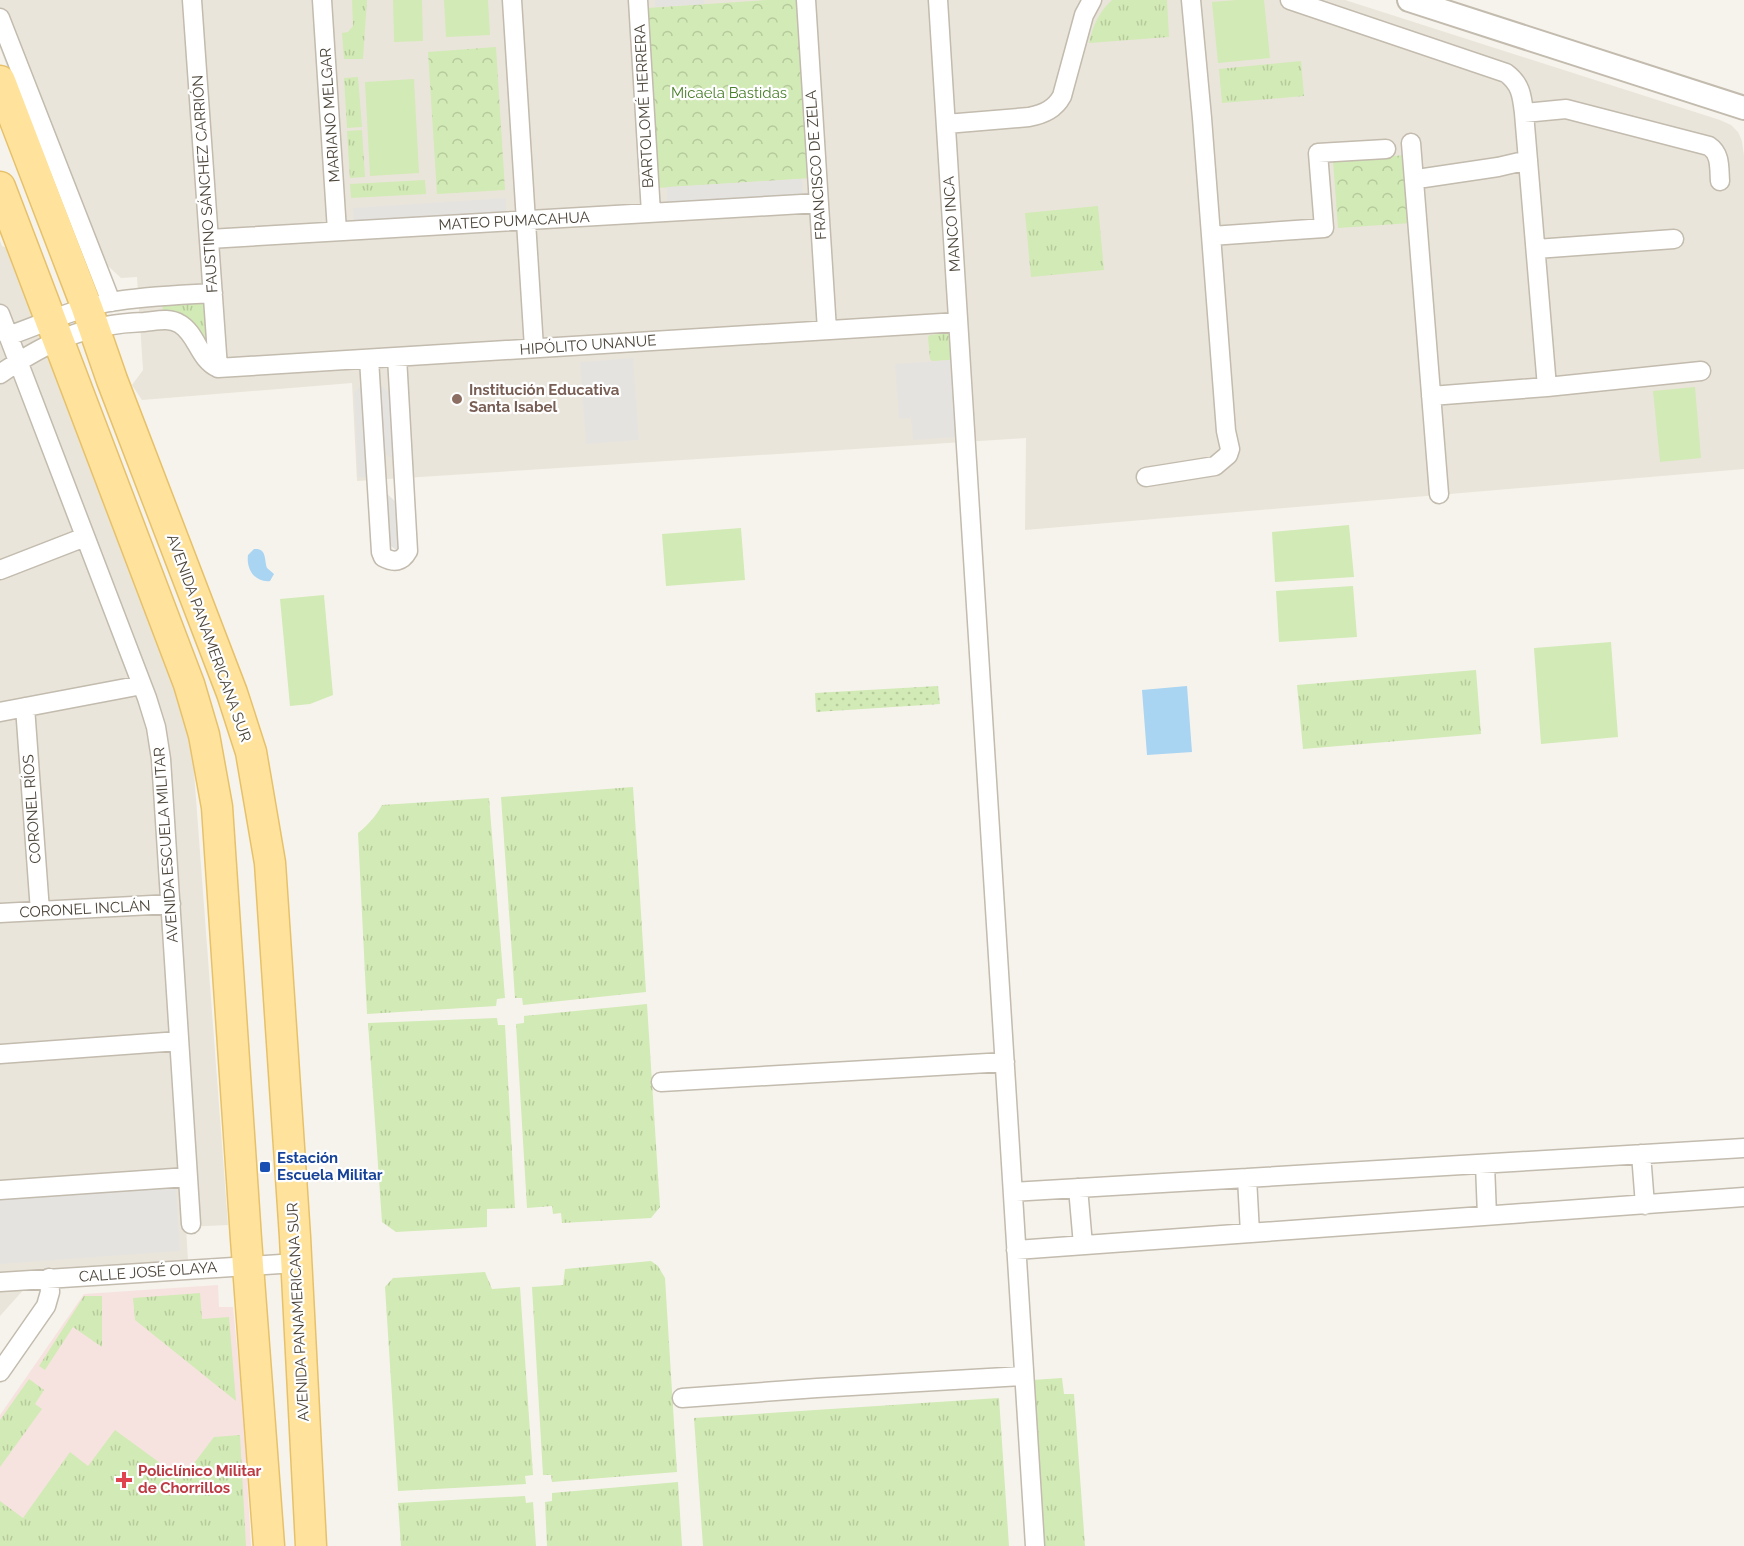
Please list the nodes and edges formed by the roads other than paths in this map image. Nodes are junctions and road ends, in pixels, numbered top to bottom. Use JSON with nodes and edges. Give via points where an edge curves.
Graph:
{"nodes":[{"id":1,"x":192,"y":0,"type":"edge"},
{"id":2,"x":322,"y":0,"type":"edge"},
{"id":3,"x":512,"y":0,"type":"edge"},
{"id":4,"x":638,"y":0,"type":"edge"},
{"id":5,"x":806,"y":0,"type":"edge"},
{"id":6,"x":938,"y":0,"type":"edge"},
{"id":7,"x":1092,"y":0,"type":"edge"},
{"id":8,"x":1191,"y":0,"type":"edge"},
{"id":9,"x":1290,"y":0,"type":"edge"},
{"id":10,"x":1409,"y":0,"type":"edge"},
{"id":11,"x":0,"y":18,"type":"edge"},
{"id":12,"x":0,"y":81,"type":"edge"},
{"id":13,"x":1744,"y":108,"type":"edge"},
{"id":14,"x":1524,"y":113,"type":"junction"},
{"id":15,"x":946,"y":124,"type":"junction"},
{"id":16,"x":1411,"y":143,"type":"dead end"},
{"id":17,"x":1386,"y":149,"type":"dead end"},
{"id":18,"x":1528,"y":160,"type":"junction"},
{"id":19,"x":1424,"y":178,"type":"dead end"},
{"id":20,"x":1720,"y":181,"type":"dead end"},
{"id":21,"x":0,"y":188,"type":"edge"},
{"id":22,"x":819,"y":203,"type":"junction"},
{"id":23,"x":651,"y":213,"type":"junction"},
{"id":24,"x":526,"y":220,"type":"junction"},
{"id":25,"x":337,"y":231,"type":"junction"},
{"id":26,"x":1211,"y":236,"type":"junction"},
{"id":27,"x":209,"y":239,"type":"junction"},
{"id":28,"x":1674,"y":239,"type":"dead end"},
{"id":29,"x":1536,"y":249,"type":"junction"},
{"id":30,"x":213,"y":293,"type":"junction"},
{"id":31,"x":97,"y":312,"type":"junction"},
{"id":32,"x":0,"y":314,"type":"edge"},
{"id":33,"x":958,"y":322,"type":"junction"},
{"id":34,"x":55,"y":330,"type":"junction"},
{"id":35,"x":827,"y":330,"type":"junction"},
{"id":36,"x":8,"y":336,"type":"junction"},
{"id":37,"x":534,"y":348,"type":"junction"},
{"id":38,"x":397,"y":357,"type":"junction"},
{"id":39,"x":369,"y":359,"type":"junction"},
{"id":40,"x":18,"y":361,"type":"junction"},
{"id":41,"x":218,"y":368,"type":"junction"},
{"id":42,"x":1701,"y":370,"type":"dead end"},
{"id":43,"x":0,"y":374,"type":"edge"},
{"id":44,"x":1547,"y":387,"type":"junction"},
{"id":45,"x":1431,"y":396,"type":"junction"},
{"id":46,"x":403,"y":466,"type":"junction"},
{"id":47,"x":375,"y":467,"type":"junction"},
{"id":48,"x":1146,"y":477,"type":"dead end"},
{"id":49,"x":1438,"y":494,"type":"dead end"},
{"id":50,"x":85,"y":537,"type":"junction"},
{"id":51,"x":0,"y":570,"type":"edge"},
{"id":52,"x":142,"y":684,"type":"junction"},
{"id":53,"x":25,"y":707,"type":"junction"},
{"id":54,"x":0,"y":712,"type":"edge"},
{"id":55,"x":171,"y":904,"type":"junction"},
{"id":56,"x":39,"y":911,"type":"junction"},
{"id":57,"x":0,"y":913,"type":"edge"},
{"id":58,"x":179,"y":1041,"type":"junction"},
{"id":59,"x":0,"y":1054,"type":"edge"},
{"id":60,"x":1005,"y":1062,"type":"junction"},
{"id":61,"x":662,"y":1082,"type":"dead end"},
{"id":62,"x":1744,"y":1148,"type":"edge"},
{"id":63,"x":1641,"y":1154,"type":"junction"},
{"id":64,"x":1485,"y":1164,"type":"junction"},
{"id":65,"x":188,"y":1177,"type":"junction"},
{"id":66,"x":1247,"y":1178,"type":"junction"},
{"id":67,"x":1078,"y":1188,"type":"junction"},
{"id":68,"x":0,"y":1190,"type":"edge"},
{"id":69,"x":1013,"y":1192,"type":"junction"},
{"id":70,"x":1744,"y":1197,"type":"edge"},
{"id":71,"x":1645,"y":1205,"type":"junction"},
{"id":72,"x":1487,"y":1216,"type":"junction"},
{"id":73,"x":191,"y":1224,"type":"dead end"},
{"id":74,"x":1250,"y":1233,"type":"junction"},
{"id":75,"x":1083,"y":1245,"type":"junction"},
{"id":76,"x":1016,"y":1250,"type":"junction"},
{"id":77,"x":296,"y":1263,"type":"junction"},
{"id":78,"x":248,"y":1266,"type":"junction"},
{"id":79,"x":50,"y":1278,"type":"junction"},
{"id":80,"x":0,"y":1282,"type":"edge"},
{"id":81,"x":0,"y":1372,"type":"edge"},
{"id":82,"x":1024,"y":1376,"type":"junction"},
{"id":83,"x":682,"y":1398,"type":"dead end"},
{"id":84,"x":269,"y":1546,"type":"edge"},
{"id":85,"x":311,"y":1546,"type":"edge"},
{"id":86,"x":1035,"y":1546,"type":"edge"}],
"edges":[{"from":1,"to":27,"type":"street","name":"FAUSTINO SÁNCHEZ CARRIÓN"},
{"from":2,"to":25,"type":"street","name":"MARIANO MELGAR"},
{"from":3,"to":24,"type":"street"},
{"from":4,"to":23,"type":"street","name":"BARTOLOMÉ HERRERA"},
{"from":5,"to":22,"type":"street","name":"FRANCISCO DE ZELA"},
{"from":6,"to":15,"type":"street","name":"MANCO INCA"},
{"from":7,"to":15,"type":"street","via":[[1084,15],[1062,96],[1053,108],[1029,117]]},
{"from":8,"to":26,"type":"street"},
{"from":9,"to":14,"type":"street","via":[[1506,73],[1517,83]]},
{"from":10,"to":13,"type":"street"},
{"from":11,"to":31,"type":"street"},
{"from":12,"to":31,"type":"main road","name":"AVENIDA PANAMERICANA SUR"},
{"from":14,"to":18,"type":"street"},
{"from":14,"to":20,"type":"street","via":[[1566,109],[1708,146],[1718,158]]},
{"from":15,"to":33,"type":"street","name":"MANCO INCA"},
{"from":16,"to":45,"type":"street"},
{"from":17,"to":26,"type":"street","via":[[1318,153],[1324,228]]},
{"from":18,"to":19,"type":"street"},
{"from":18,"to":29,"type":"street"},
{"from":21,"to":34,"type":"main road"},
{"from":22,"to":23,"type":"street","name":"MATEO PUMACAHUA"},
{"from":22,"to":35,"type":"street","name":"FRANCISCO DE ZELA"},
{"from":23,"to":24,"type":"street","name":"MATEO PUMACAHUA"},
{"from":24,"to":25,"type":"street","name":"MATEO PUMACAHUA"},
{"from":24,"to":37,"type":"street"},
{"from":25,"to":27,"type":"street","name":"MATEO PUMACAHUA"},
{"from":26,"to":48,"type":"street","via":[[1230,449],[1215,466]]},
{"from":27,"to":30,"type":"street","name":"FAUSTINO SÁNCHEZ CARRIÓN"},
{"from":28,"to":29,"type":"street"},
{"from":29,"to":44,"type":"street"},
{"from":30,"to":31,"type":"street","via":[[140,298]]},
{"from":30,"to":41,"type":"street","name":"FAUSTINO SÁNCHEZ CARRIÓN"},
{"from":31,"to":34,"type":"street"},
{"from":31,"to":41,"type":"street","via":[[118,323],[176,321]]},
{"from":31,"to":77,"type":"main road","name":"AVENIDA PANAMERICANA SUR","via":[[112,380],[251,752],[270,863]]},
{"from":32,"to":36,"type":"street","name":"AVENIDA ESCUELA MILITAR"},
{"from":33,"to":35,"type":"street","name":"HIPÓLITO UNANUE"},
{"from":33,"to":60,"type":"street","name":"MANCO INCA"},
{"from":34,"to":36,"type":"street"},
{"from":34,"to":40,"type":"street"},
{"from":34,"to":78,"type":"main road","via":[[189,684],[204,735],[217,807]]},
{"from":35,"to":37,"type":"street","name":"HIPÓLITO UNANUE"},
{"from":36,"to":40,"type":"street","name":"AVENIDA ESCUELA MILITAR"},
{"from":37,"to":38,"type":"street","name":"HIPÓLITO UNANUE"},
{"from":38,"to":39,"type":"street","name":"HIPÓLITO UNANUE"},
{"from":38,"to":46,"type":"street"},
{"from":39,"to":41,"type":"street","name":"HIPÓLITO UNANUE"},
{"from":39,"to":47,"type":"street"},
{"from":40,"to":43,"type":"street"},
{"from":40,"to":50,"type":"street","name":"AVENIDA ESCUELA MILITAR"},
{"from":42,"to":44,"type":"street"},
{"from":44,"to":45,"type":"street"},
{"from":45,"to":49,"type":"street"},
{"from":46,"to":47,"type":"street"},
{"from":46,"to":47,"type":"street","via":[[408,551],[395,562],[381,552]]},
{"from":50,"to":51,"type":"street"},
{"from":50,"to":52,"type":"street","name":"AVENIDA ESCUELA MILITAR"},
{"from":52,"to":53,"type":"street"},
{"from":52,"to":55,"type":"street","name":"AVENIDA ESCUELA MILITAR","via":[[159,743]]},
{"from":53,"to":54,"type":"street"},
{"from":53,"to":56,"type":"street","name":"CORONEL RÍOS"},
{"from":55,"to":56,"type":"street","name":"CORONEL INCLÁN"},
{"from":55,"to":58,"type":"street","name":"AVENIDA ESCUELA MILITAR"},
{"from":56,"to":57,"type":"street","name":"CORONEL INCLÁN"},
{"from":58,"to":59,"type":"street"},
{"from":58,"to":65,"type":"street","name":"AVENIDA ESCUELA MILITAR"},
{"from":60,"to":61,"type":"street"},
{"from":60,"to":69,"type":"street","name":"MANCO INCA"},
{"from":62,"to":63,"type":"street"},
{"from":63,"to":64,"type":"street"},
{"from":63,"to":71,"type":"street"},
{"from":64,"to":66,"type":"street"},
{"from":64,"to":72,"type":"street"},
{"from":65,"to":68,"type":"street"},
{"from":65,"to":73,"type":"street","name":"AVENIDA ESCUELA MILITAR"},
{"from":66,"to":67,"type":"street"},
{"from":66,"to":74,"type":"street"},
{"from":67,"to":69,"type":"street"},
{"from":67,"to":75,"type":"street"},
{"from":69,"to":76,"type":"street","name":"MANCO INCA"},
{"from":70,"to":71,"type":"street"},
{"from":71,"to":72,"type":"street"},
{"from":72,"to":74,"type":"street"},
{"from":74,"to":75,"type":"street"},
{"from":75,"to":76,"type":"street"},
{"from":76,"to":82,"type":"street","name":"MANCO INCA"},
{"from":77,"to":78,"type":"street","name":"CALLE JOSÉ OLAYA"},
{"from":77,"to":85,"type":"main road","name":"AVENIDA PANAMERICANA SUR"},
{"from":78,"to":79,"type":"street","name":"CALLE JOSÉ OLAYA"},
{"from":78,"to":84,"type":"main road"},
{"from":79,"to":80,"type":"street","name":"CALLE JOSÉ OLAYA"},
{"from":79,"to":81,"type":"street","via":[[46,1306]]},
{"from":82,"to":83,"type":"street"},
{"from":82,"to":86,"type":"street","name":"MANCO INCA"}]}
